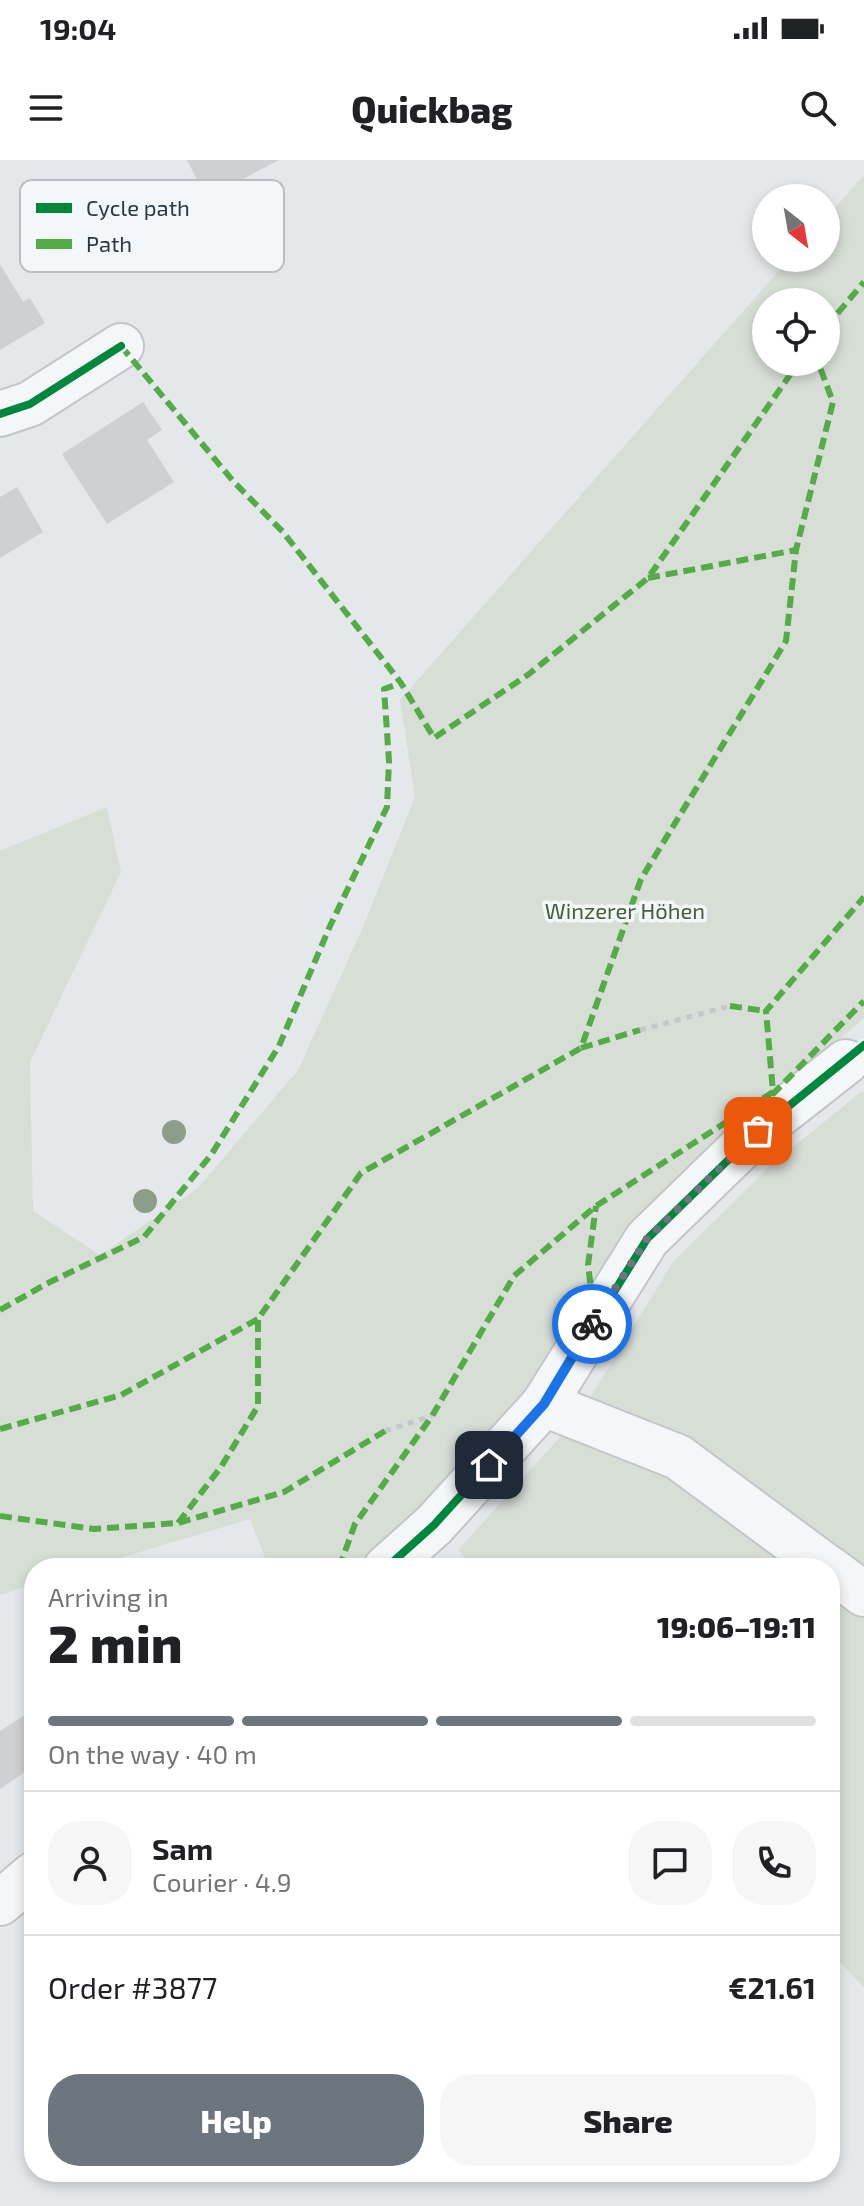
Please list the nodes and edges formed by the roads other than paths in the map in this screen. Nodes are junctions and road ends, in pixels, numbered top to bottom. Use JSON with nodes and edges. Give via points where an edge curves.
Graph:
{"nodes":[{"id":1,"x":121,"y":346,"type":"dead end"},
{"id":2,"x":0,"y":414,"type":"edge"},
{"id":3,"x":846,"y":1062,"type":"dead end"},
{"id":4,"x":544,"y":1404,"type":"junction"},
{"id":5,"x":397,"y":1558,"type":"edge"},
{"id":6,"x":814,"y":1558,"type":"edge"},
{"id":7,"x":840,"y":1577,"type":"edge"},
{"id":8,"x":864,"y":1594,"type":"edge"},
{"id":9,"x":24,"y":1883,"type":"edge"},
{"id":10,"x":0,"y":1903,"type":"edge"}],
"edges":[{"from":1,"to":2,"type":"street","via":[[30,404]]},
{"from":3,"to":4,"type":"street","via":[[758,1131],[647,1239]]},
{"from":4,"to":5,"type":"street"},
{"from":4,"to":6,"type":"street","via":[[678,1457]]},
{"from":7,"to":8,"type":"street"},
{"from":9,"to":10,"type":"street"}]}
